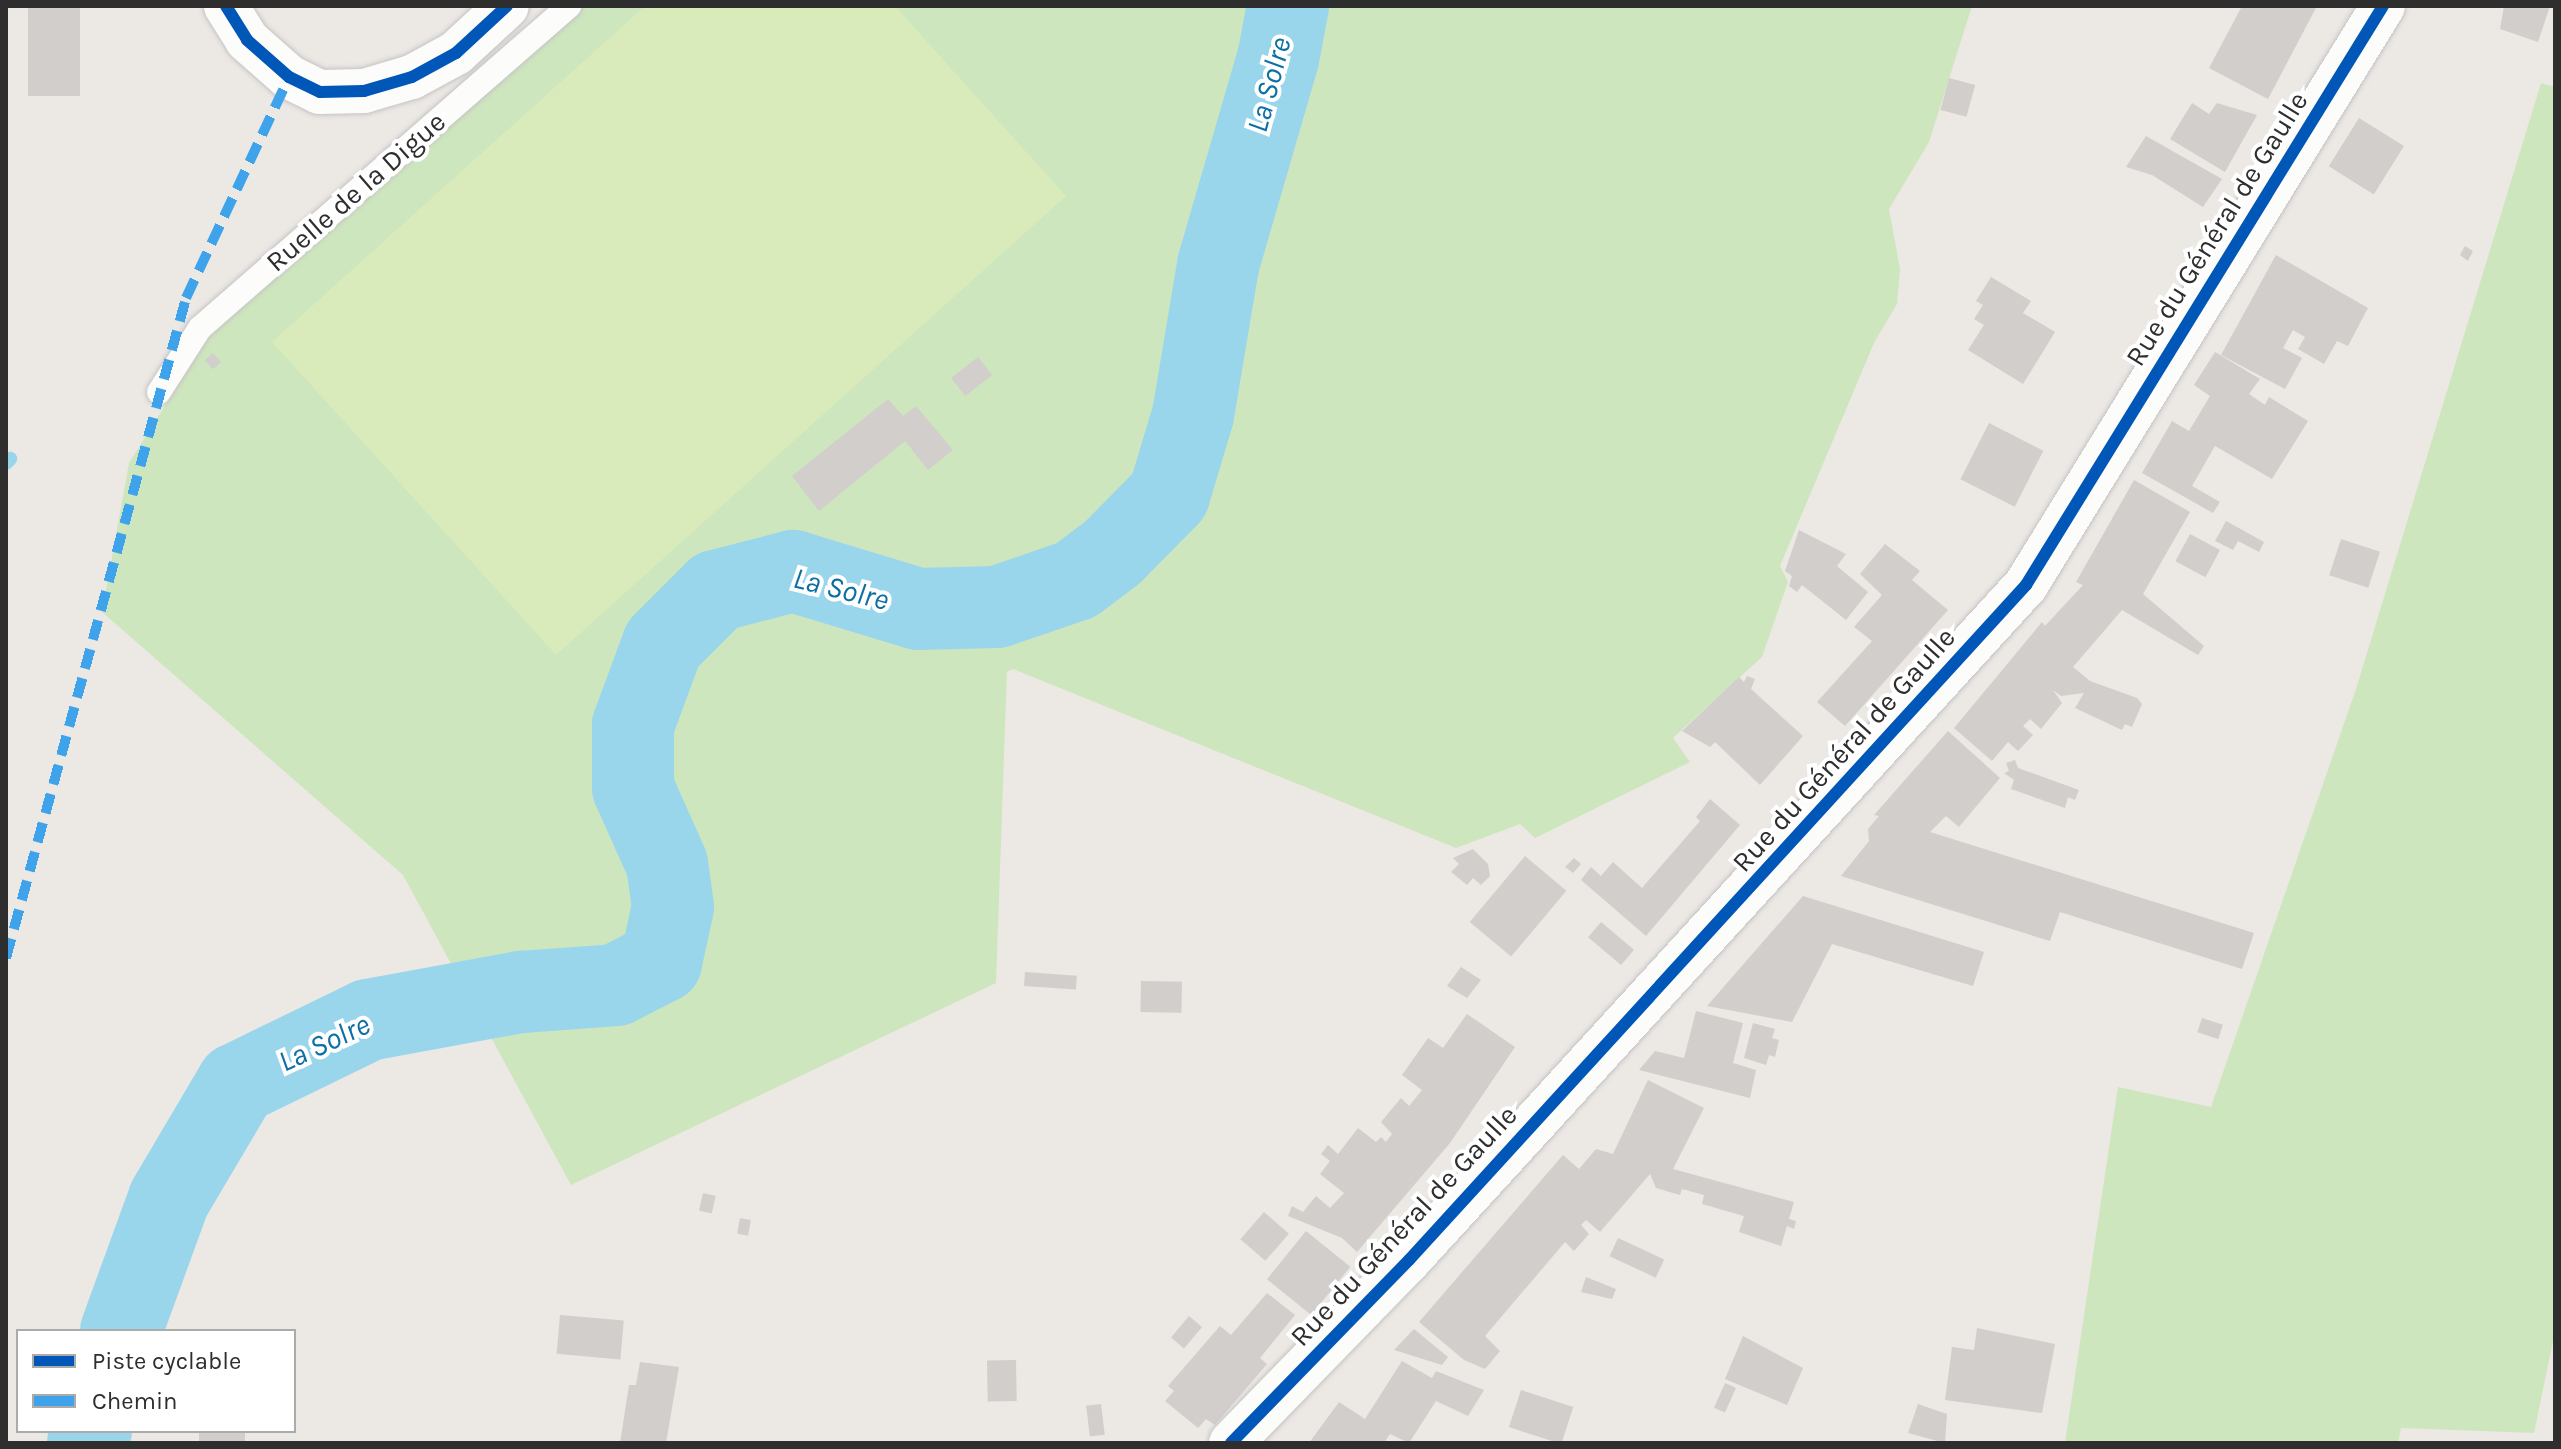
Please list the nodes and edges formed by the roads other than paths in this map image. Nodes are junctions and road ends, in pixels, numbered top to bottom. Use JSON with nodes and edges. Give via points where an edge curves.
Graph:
{"nodes":[{"id":1,"x":226,"y":6,"type":"edge"},
{"id":2,"x":507,"y":6,"type":"edge"},
{"id":3,"x":569,"y":6,"type":"edge"},
{"id":4,"x":2383,"y":6,"type":"edge"},
{"id":5,"x":159,"y":392,"type":"dead end"},
{"id":6,"x":1231,"y":1443,"type":"edge"}],
"edges":[{"from":1,"to":2,"type":"street","via":[[247,40],[289,77],[320,92],[364,91],[412,77],[456,53]]},
{"from":3,"to":5,"type":"lane","name":"Ruelle de la Digue","via":[[200,328]]},
{"from":4,"to":6,"type":"street","name":"Rue du Général de Gaulle","via":[[2026,585],[1409,1260]]}]}
